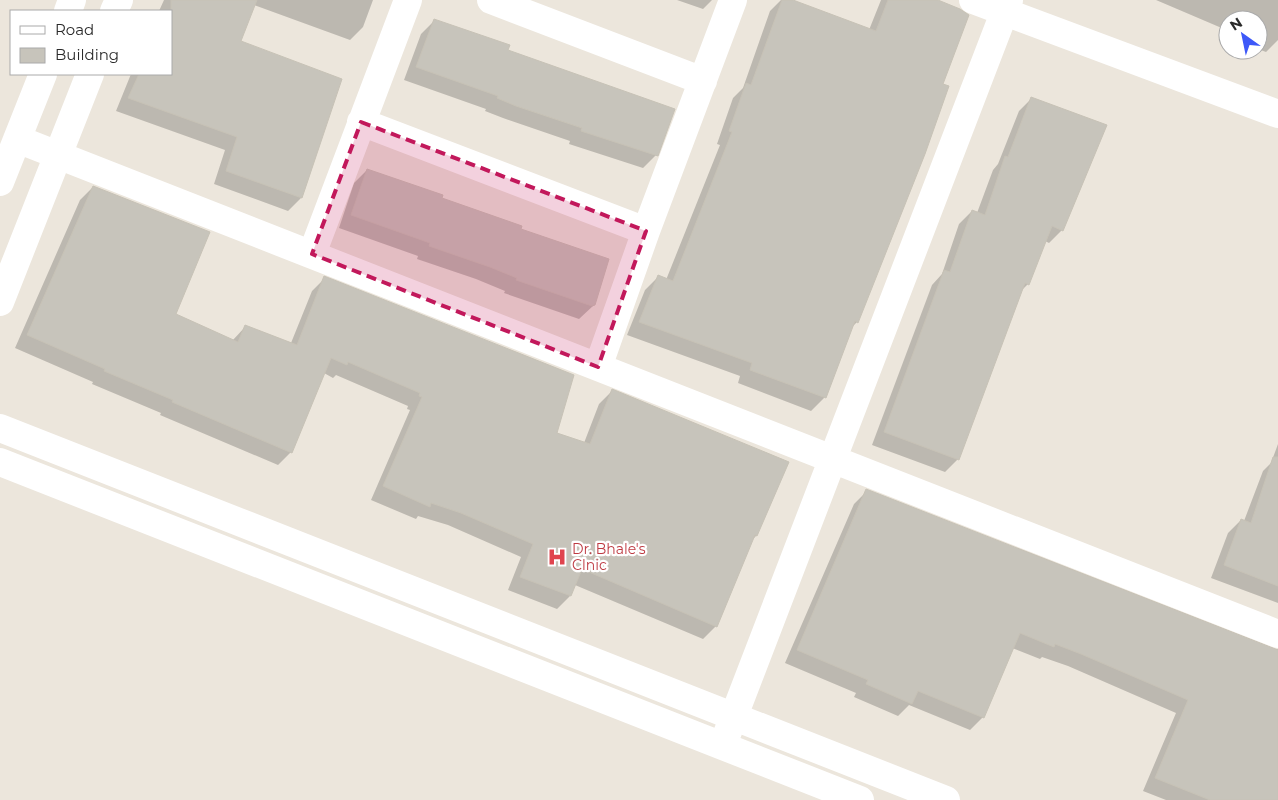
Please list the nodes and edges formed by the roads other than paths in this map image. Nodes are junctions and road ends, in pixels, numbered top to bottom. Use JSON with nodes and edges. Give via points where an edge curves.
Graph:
{"nodes":[{"id":1,"x":408,"y":0,"type":"edge"},
{"id":2,"x":491,"y":0,"type":"edge"},
{"id":3,"x":733,"y":0,"type":"edge"},
{"id":4,"x":973,"y":0,"type":"edge"},
{"id":5,"x":1007,"y":6,"type":"edge"},
{"id":6,"x":43,"y":75,"type":"edge"},
{"id":7,"x":90,"y":75,"type":"edge"},
{"id":8,"x":703,"y":80,"type":"junction"},
{"id":9,"x":1278,"y":114,"type":"edge"},
{"id":10,"x":361,"y":122,"type":"junction"},
{"id":11,"x":17,"y":138,"type":"junction"},
{"id":12,"x":58,"y":154,"type":"junction"},
{"id":13,"x":0,"y":182,"type":"edge"},
{"id":14,"x":646,"y":231,"type":"junction"},
{"id":15,"x":312,"y":254,"type":"junction"},
{"id":16,"x":0,"y":302,"type":"edge"},
{"id":17,"x":598,"y":367,"type":"junction"},
{"id":18,"x":0,"y":428,"type":"edge"},
{"id":19,"x":832,"y":459,"type":"junction"},
{"id":20,"x":0,"y":462,"type":"edge"},
{"id":21,"x":1278,"y":634,"type":"edge"},
{"id":22,"x":732,"y":716,"type":"junction"},
{"id":23,"x":723,"y":746,"type":"junction"},
{"id":24,"x":860,"y":800,"type":"edge"},
{"id":25,"x":946,"y":800,"type":"edge"}],
"edges":[{"from":1,"to":10,"type":"street"},
{"from":2,"to":8,"type":"street"},
{"from":3,"to":8,"type":"street"},
{"from":4,"to":5,"type":"street"},
{"from":5,"to":9,"type":"street"},
{"from":5,"to":19,"type":"street"},
{"from":6,"to":11,"type":"street"},
{"from":7,"to":12,"type":"street"},
{"from":8,"to":14,"type":"street"},
{"from":10,"to":14,"type":"street"},
{"from":10,"to":15,"type":"street"},
{"from":11,"to":12,"type":"street"},
{"from":11,"to":13,"type":"street"},
{"from":12,"to":15,"type":"street"},
{"from":12,"to":16,"type":"street"},
{"from":14,"to":17,"type":"street"},
{"from":15,"to":17,"type":"street"},
{"from":17,"to":19,"type":"street"},
{"from":18,"to":22,"type":"street"},
{"from":19,"to":21,"type":"street"},
{"from":19,"to":22,"type":"street"},
{"from":20,"to":23,"type":"street"},
{"from":22,"to":23,"type":"street"},
{"from":22,"to":25,"type":"street"},
{"from":23,"to":24,"type":"street"}]}
